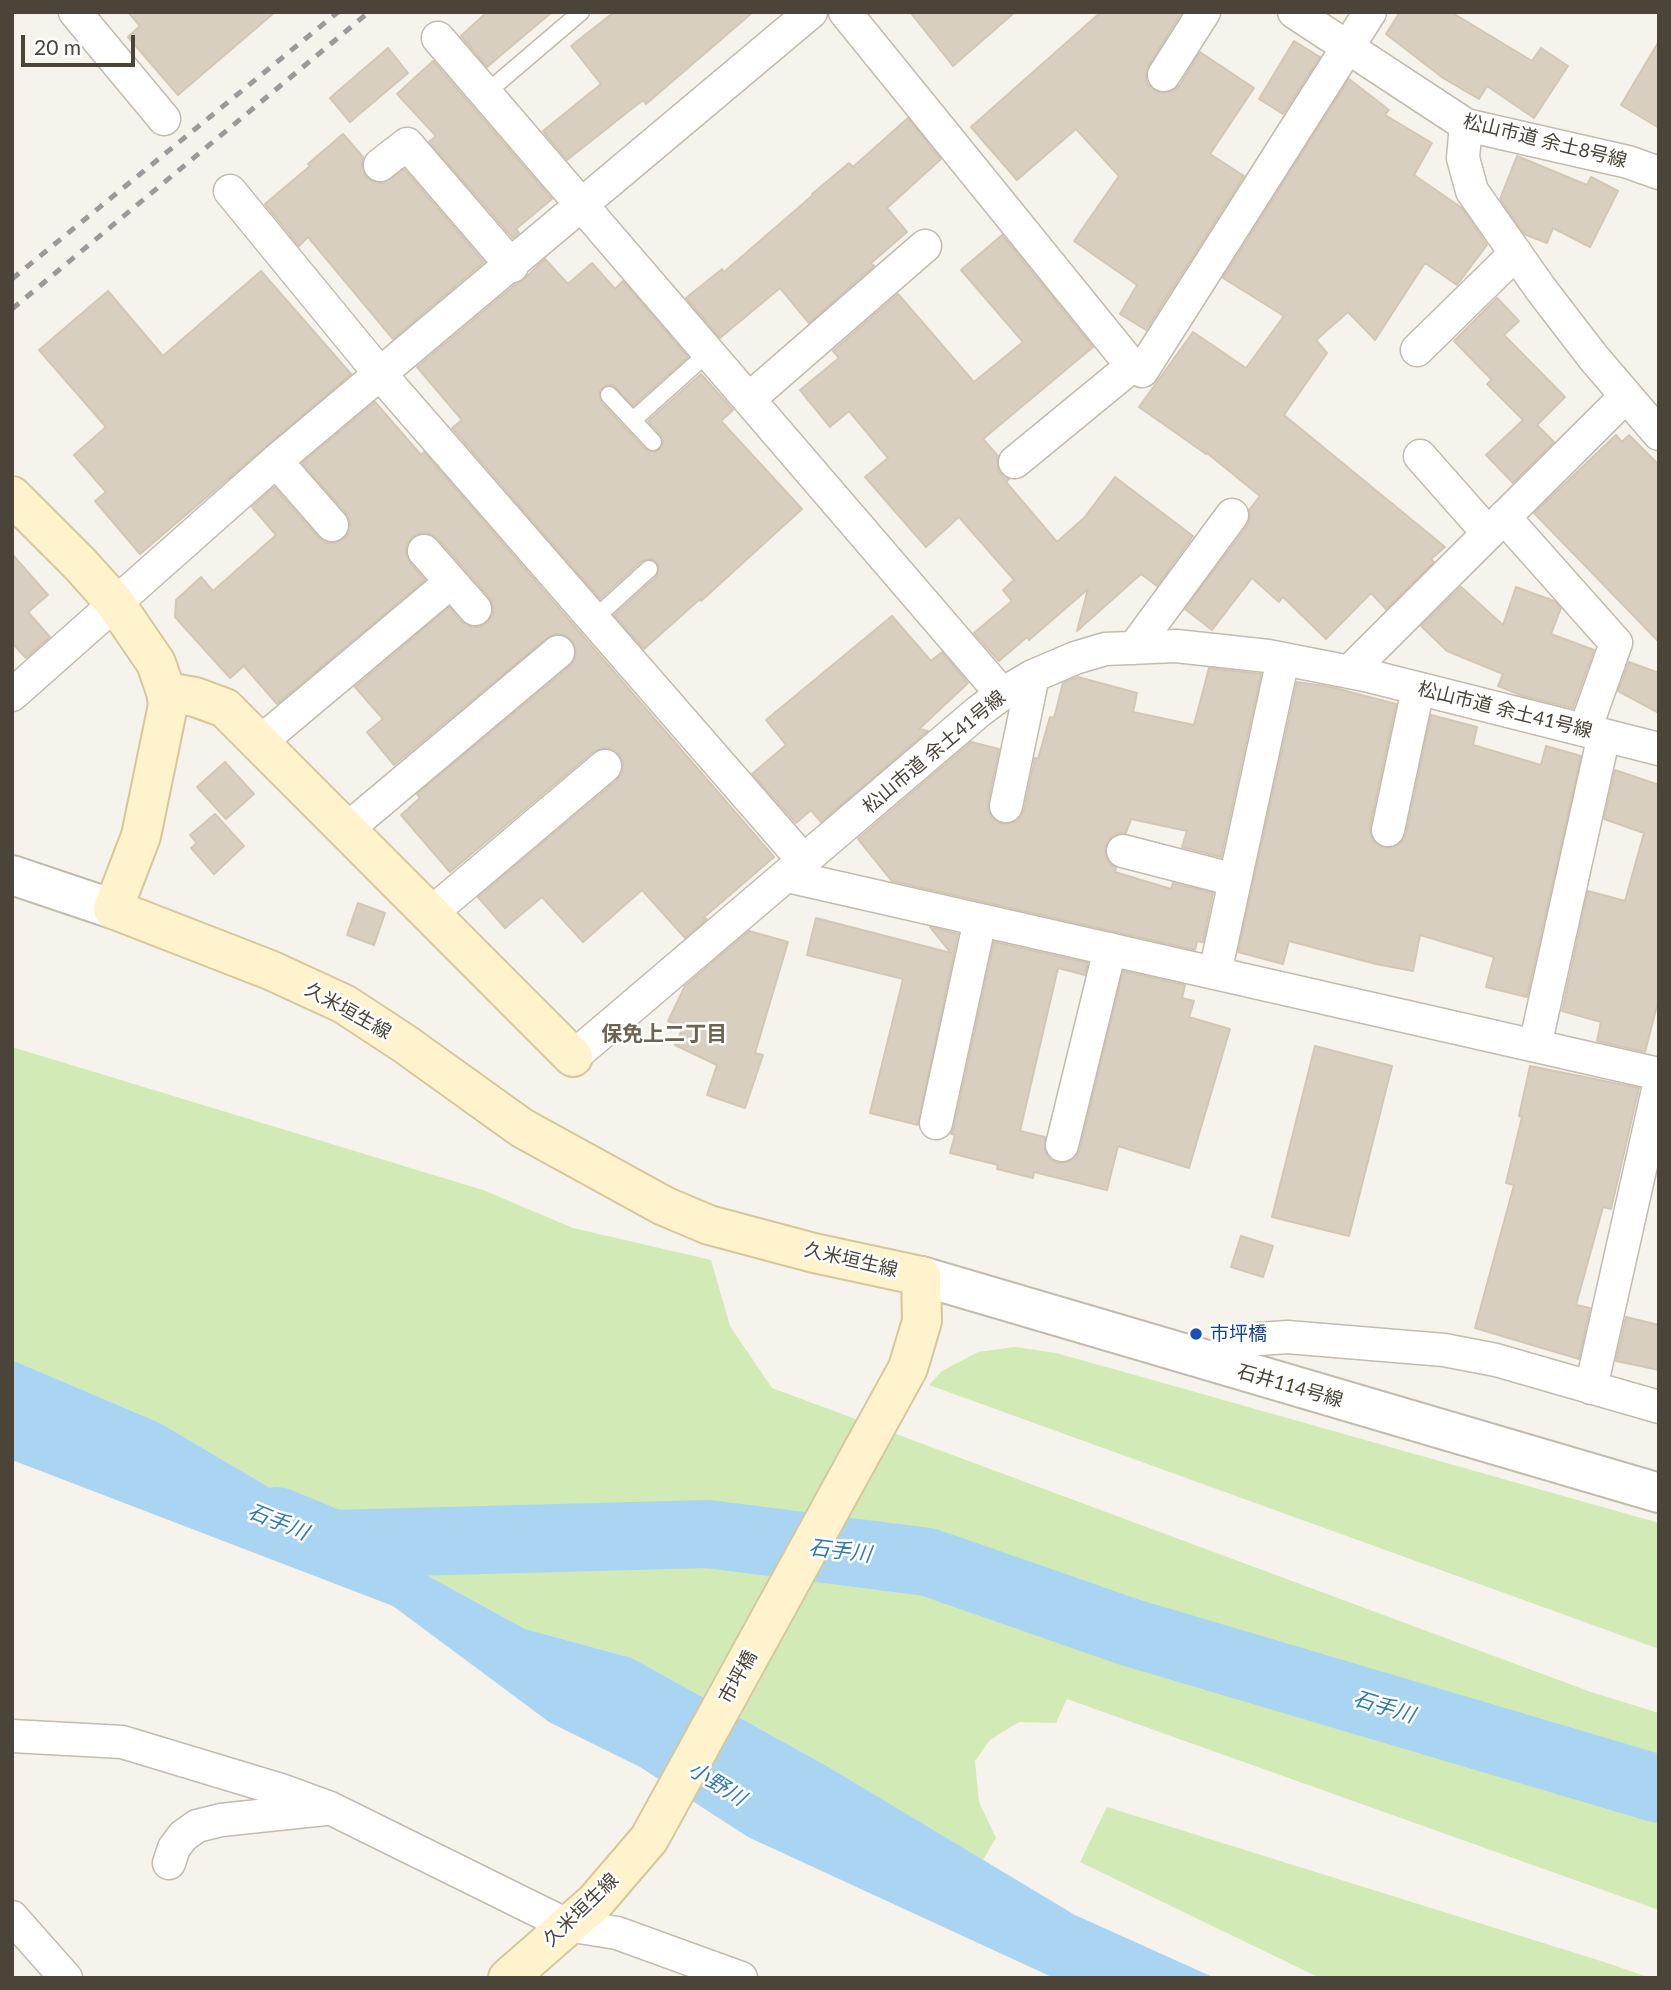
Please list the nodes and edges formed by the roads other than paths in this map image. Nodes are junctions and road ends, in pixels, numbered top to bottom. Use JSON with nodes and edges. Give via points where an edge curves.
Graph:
{"nodes":[{"id":1,"x":75,"y":12,"type":"edge"},
{"id":2,"x":582,"y":12,"type":"edge"},
{"id":3,"x":811,"y":12,"type":"edge"},
{"id":4,"x":845,"y":12,"type":"edge"},
{"id":5,"x":1204,"y":12,"type":"edge"},
{"id":6,"x":1294,"y":12,"type":"edge"},
{"id":7,"x":1370,"y":12,"type":"edge"},
{"id":8,"x":438,"y":38,"type":"dead end"},
{"id":9,"x":1346,"y":47,"type":"junction"},
{"id":10,"x":1164,"y":75,"type":"dead end"},
{"id":11,"x":486,"y":93,"type":"junction"},
{"id":12,"x":164,"y":119,"type":"dead end"},
{"id":13,"x":1466,"y":125,"type":"junction"},
{"id":14,"x":380,"y":165,"type":"dead end"},
{"id":15,"x":1659,"y":173,"type":"edge"},
{"id":16,"x":230,"y":191,"type":"dead end"},
{"id":17,"x":582,"y":205,"type":"junction"},
{"id":18,"x":925,"y":246,"type":"dead end"},
{"id":19,"x":1516,"y":253,"type":"junction"},
{"id":20,"x":512,"y":266,"type":"junction"},
{"id":21,"x":1417,"y":350,"type":"dead end"},
{"id":22,"x":709,"y":352,"type":"junction"},
{"id":23,"x":1132,"y":366,"type":"junction"},
{"id":24,"x":381,"y":375,"type":"junction"},
{"id":25,"x":609,"y":395,"type":"dead end"},
{"id":26,"x":1626,"y":396,"type":"junction"},
{"id":27,"x":749,"y":399,"type":"junction"},
{"id":28,"x":633,"y":420,"type":"junction"},
{"id":29,"x":1659,"y":434,"type":"edge"},
{"id":30,"x":653,"y":442,"type":"dead end"},
{"id":31,"x":1420,"y":456,"type":"dead end"},
{"id":32,"x":276,"y":461,"type":"junction"},
{"id":33,"x":1015,"y":461,"type":"dead end"},
{"id":34,"x":12,"y":496,"type":"edge"},
{"id":35,"x":1232,"y":515,"type":"dead end"},
{"id":36,"x":332,"y":525,"type":"dead end"},
{"id":37,"x":1496,"y":525,"type":"junction"},
{"id":38,"x":425,"y":551,"type":"dead end"},
{"id":39,"x":649,"y":569,"type":"dead end"},
{"id":40,"x":452,"y":582,"type":"junction"},
{"id":41,"x":115,"y":603,"type":"junction"},
{"id":42,"x":475,"y":609,"type":"dead end"},
{"id":43,"x":594,"y":619,"type":"junction"},
{"id":44,"x":1134,"y":648,"type":"junction"},
{"id":45,"x":558,"y":652,"type":"dead end"},
{"id":46,"x":1283,"y":659,"type":"junction"},
{"id":47,"x":1349,"y":672,"type":"junction"},
{"id":48,"x":1033,"y":677,"type":"junction"},
{"id":49,"x":1418,"y":689,"type":"junction"},
{"id":50,"x":166,"y":692,"type":"junction"},
{"id":51,"x":1002,"y":694,"type":"junction"},
{"id":52,"x":12,"y":695,"type":"edge"},
{"id":53,"x":1595,"y":733,"type":"junction"},
{"id":54,"x":260,"y":743,"type":"junction"},
{"id":55,"x":1659,"y":749,"type":"edge"},
{"id":56,"x":605,"y":766,"type":"dead end"},
{"id":57,"x":1006,"y":806,"type":"dead end"},
{"id":58,"x":346,"y":830,"type":"junction"},
{"id":59,"x":1388,"y":830,"type":"dead end"},
{"id":60,"x":1123,"y":851,"type":"dead end"},
{"id":61,"x":796,"y":868,"type":"junction"},
{"id":62,"x":12,"y":875,"type":"edge"},
{"id":63,"x":1235,"y":880,"type":"junction"},
{"id":64,"x":113,"y":909,"type":"junction"},
{"id":65,"x":430,"y":914,"type":"junction"},
{"id":66,"x":980,"y":920,"type":"junction"},
{"id":67,"x":1110,"y":949,"type":"junction"},
{"id":68,"x":1215,"y":973,"type":"junction"},
{"id":69,"x":1535,"y":1046,"type":"junction"},
{"id":70,"x":573,"y":1057,"type":"joint"},
{"id":71,"x":1659,"y":1074,"type":"edge"},
{"id":72,"x":1659,"y":1085,"type":"edge"},
{"id":73,"x":936,"y":1123,"type":"dead end"},
{"id":74,"x":1062,"y":1144,"type":"dead end"},
{"id":75,"x":921,"y":1276,"type":"junction"},
{"id":76,"x":1215,"y":1364,"type":"junction"},
{"id":77,"x":908,"y":1368,"type":"joint"},
{"id":78,"x":1591,"y":1388,"type":"junction"},
{"id":79,"x":1659,"y":1407,"type":"edge"},
{"id":80,"x":1659,"y":1493,"type":"edge"},
{"id":81,"x":12,"y":1736,"type":"edge"},
{"id":82,"x":330,"y":1808,"type":"junction"},
{"id":83,"x":649,"y":1839,"type":"joint"},
{"id":84,"x":169,"y":1863,"type":"dead end"},
{"id":85,"x":12,"y":1917,"type":"edge"},
{"id":86,"x":568,"y":1925,"type":"junction"},
{"id":87,"x":683,"y":1967,"type":"edge"},
{"id":88,"x":66,"y":1978,"type":"edge"},
{"id":89,"x":508,"y":1978,"type":"edge"},
{"id":90,"x":741,"y":1978,"type":"edge"}],
"edges":[{"from":1,"to":12,"type":"street"},
{"from":2,"to":11,"type":"lane"},
{"from":3,"to":17,"type":"street"},
{"from":4,"to":23,"type":"street"},
{"from":5,"to":10,"type":"street"},
{"from":6,"to":9,"type":"street","name":"松山市道 余土8号線"},
{"from":7,"to":9,"type":"street"},
{"from":8,"to":11,"type":"street"},
{"from":9,"to":13,"type":"street","name":"松山市道 余土8号線"},
{"from":9,"to":23,"type":"street","via":[[1142,371]]},
{"from":11,"to":17,"type":"street"},
{"from":13,"to":15,"type":"street","name":"松山市道 余土8号線"},
{"from":13,"to":19,"type":"street","via":[[1463,158],[1472,191]]},
{"from":14,"to":20,"type":"street","via":[[407,144]]},
{"from":16,"to":24,"type":"street"},
{"from":17,"to":20,"type":"street"},
{"from":17,"to":22,"type":"street"},
{"from":18,"to":27,"type":"street"},
{"from":19,"to":21,"type":"street"},
{"from":19,"to":26,"type":"street"},
{"from":20,"to":24,"type":"street"},
{"from":22,"to":27,"type":"street"},
{"from":22,"to":28,"type":"lane"},
{"from":23,"to":33,"type":"street"},
{"from":24,"to":32,"type":"street"},
{"from":24,"to":43,"type":"street"},
{"from":25,"to":28,"type":"lane"},
{"from":26,"to":29,"type":"street"},
{"from":26,"to":37,"type":"street"},
{"from":27,"to":51,"type":"street"},
{"from":28,"to":30,"type":"lane"},
{"from":31,"to":37,"type":"street"},
{"from":32,"to":36,"type":"street"},
{"from":32,"to":41,"type":"street"},
{"from":34,"to":41,"type":"main road"},
{"from":35,"to":44,"type":"street"},
{"from":37,"to":47,"type":"street"},
{"from":37,"to":53,"type":"street","via":[[1616,643]]},
{"from":38,"to":40,"type":"street"},
{"from":39,"to":43,"type":"lane"},
{"from":40,"to":42,"type":"street"},
{"from":40,"to":54,"type":"street"},
{"from":41,"to":50,"type":"main road","via":[[156,663]]},
{"from":41,"to":52,"type":"street"},
{"from":43,"to":61,"type":"street"},
{"from":44,"to":46,"type":"street","name":"松山市道 余土41号線","via":[[1176,646]]},
{"from":44,"to":48,"type":"street","name":"松山市道 余土41号線","via":[[1105,649]]},
{"from":45,"to":58,"type":"street"},
{"from":46,"to":47,"type":"street","name":"松山市道 余土41号線"},
{"from":46,"to":63,"type":"street"},
{"from":47,"to":49,"type":"street","name":"松山市道 余土41号線"},
{"from":48,"to":51,"type":"street","name":"松山市道 余土41号線"},
{"from":48,"to":57,"type":"street"},
{"from":49,"to":53,"type":"street","name":"松山市道 余土41号線"},
{"from":49,"to":59,"type":"street"},
{"from":50,"to":54,"type":"main road","via":[[225,708]]},
{"from":50,"to":64,"type":"main road","via":[[168,705],[141,836]]},
{"from":51,"to":61,"type":"street","name":"松山市道 余土41号線"},
{"from":53,"to":55,"type":"street","name":"松山市道 余土41号線"},
{"from":53,"to":69,"type":"street"},
{"from":54,"to":58,"type":"main road"},
{"from":56,"to":65,"type":"street"},
{"from":58,"to":65,"type":"main road"},
{"from":60,"to":63,"type":"street"},
{"from":61,"to":66,"type":"street"},
{"from":61,"to":70,"type":"street","name":"松山市道 余土41号線"},
{"from":62,"to":64,"type":"street"},
{"from":63,"to":68,"type":"street"},
{"from":64,"to":75,"type":"main road","name":"久米垣生線","via":[[344,1004],[522,1128],[664,1206],[709,1225]]},
{"from":65,"to":70,"type":"main road"},
{"from":66,"to":67,"type":"street"},
{"from":66,"to":73,"type":"street"},
{"from":67,"to":68,"type":"street"},
{"from":67,"to":74,"type":"street"},
{"from":68,"to":69,"type":"street"},
{"from":69,"to":71,"type":"street"},
{"from":72,"to":78,"type":"street"},
{"from":75,"to":76,"type":"street","name":"石井114号線"},
{"from":75,"to":77,"type":"main road","name":"久米垣生線","via":[[922,1321]]},
{"from":76,"to":78,"type":"street","via":[[1227,1348],[1245,1340],[1287,1337],[1444,1350]]},
{"from":76,"to":80,"type":"street","name":"石井114号線"},
{"from":77,"to":83,"type":"main road","name":"市坪橋"},
{"from":78,"to":79,"type":"street"},
{"from":81,"to":82,"type":"street","via":[[122,1742]]},
{"from":82,"to":84,"type":"street","via":[[197,1826],[183,1836]]},
{"from":82,"to":86,"type":"street"},
{"from":83,"to":86,"type":"main road","name":"久米垣生線","via":[[604,1892]]},
{"from":85,"to":88,"type":"street"},
{"from":86,"to":87,"type":"street","via":[[617,1933]]},
{"from":86,"to":89,"type":"main road","name":"久米垣生線"},
{"from":87,"to":90,"type":"street"}]}
